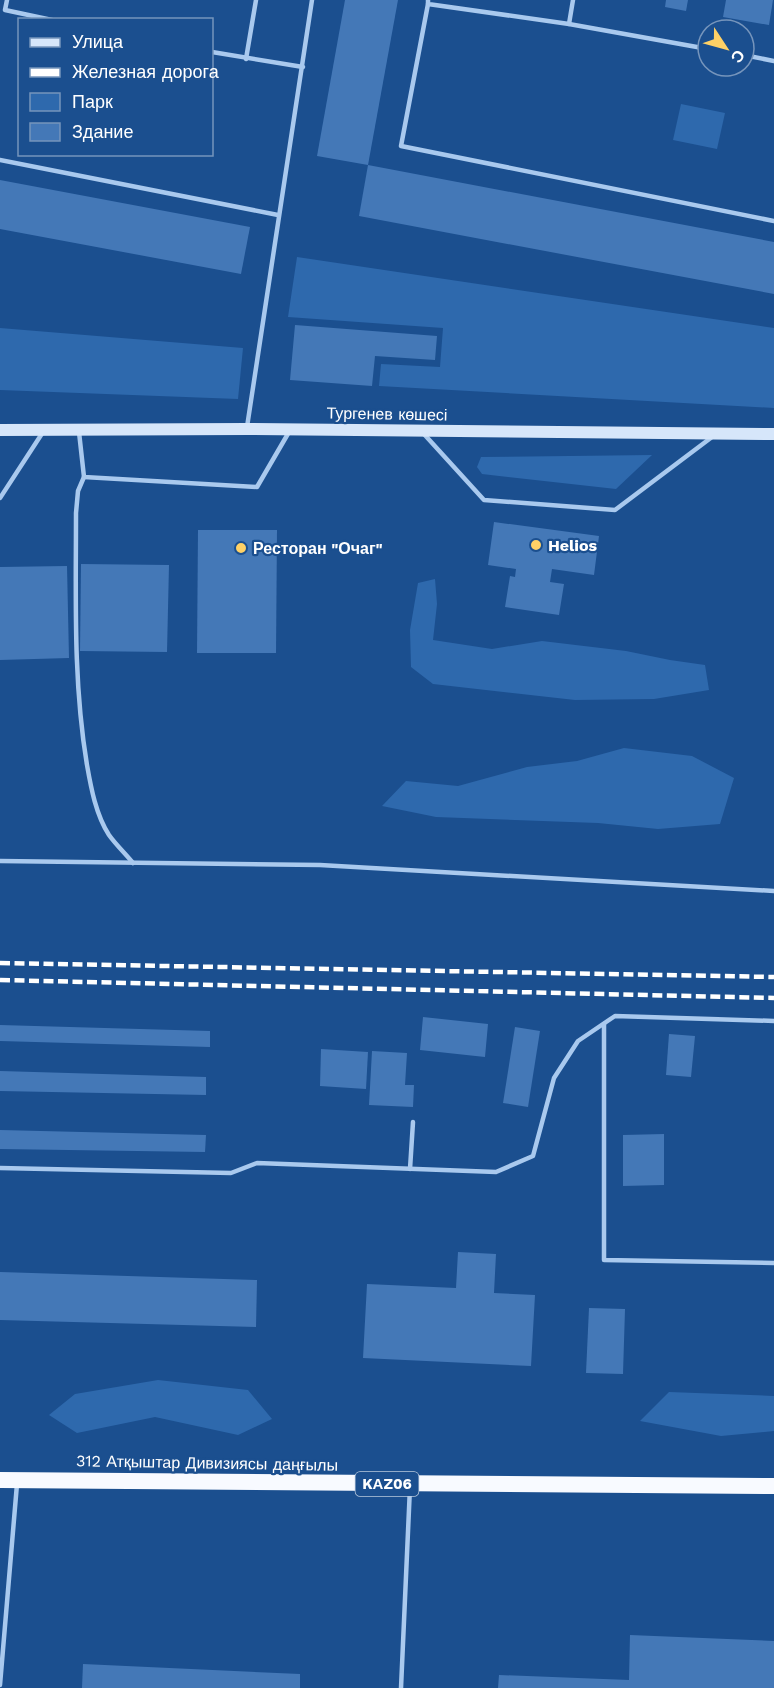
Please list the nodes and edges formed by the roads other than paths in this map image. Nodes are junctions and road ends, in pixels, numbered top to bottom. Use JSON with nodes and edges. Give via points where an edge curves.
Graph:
{"nodes":[{"id":1,"x":8,"y":0,"type":"edge"},
{"id":2,"x":256,"y":0,"type":"edge"},
{"id":3,"x":312,"y":0,"type":"edge"},
{"id":4,"x":573,"y":0,"type":"edge"},
{"id":5,"x":428,"y":2,"type":"edge"},
{"id":6,"x":2,"y":9,"type":"edge"},
{"id":7,"x":43,"y":18,"type":"edge"},
{"id":8,"x":569,"y":24,"type":"junction"},
{"id":9,"x":696,"y":47,"type":"edge"},
{"id":10,"x":213,"y":52,"type":"edge"},
{"id":11,"x":756,"y":57,"type":"edge"},
{"id":12,"x":246,"y":59,"type":"junction"},
{"id":13,"x":774,"y":61,"type":"edge"},
{"id":14,"x":303,"y":67,"type":"junction"},
{"id":15,"x":0,"y":160,"type":"edge"},
{"id":16,"x":278,"y":215,"type":"junction"},
{"id":17,"x":774,"y":220,"type":"edge"},
{"id":18,"x":45,"y":429,"type":"junction"},
{"id":19,"x":79,"y":429,"type":"junction"},
{"id":20,"x":247,"y":429,"type":"junction"},
{"id":21,"x":291,"y":429,"type":"junction"},
{"id":22,"x":0,"y":430,"type":"edge"},
{"id":23,"x":421,"y":431,"type":"junction"},
{"id":24,"x":717,"y":434,"type":"junction"},
{"id":25,"x":774,"y":434,"type":"edge"},
{"id":26,"x":84,"y":477,"type":"junction"},
{"id":27,"x":0,"y":498,"type":"edge"},
{"id":28,"x":0,"y":861,"type":"edge"},
{"id":29,"x":133,"y":863,"type":"junction"},
{"id":30,"x":774,"y":891,"type":"edge"},
{"id":31,"x":774,"y":1021,"type":"edge"},
{"id":32,"x":604,"y":1024,"type":"junction"},
{"id":33,"x":413,"y":1122,"type":"dead end"},
{"id":34,"x":0,"y":1168,"type":"edge"},
{"id":35,"x":410,"y":1169,"type":"junction"},
{"id":36,"x":774,"y":1263,"type":"edge"},
{"id":37,"x":18,"y":1479,"type":"junction"},
{"id":38,"x":0,"y":1480,"type":"edge"},
{"id":39,"x":410,"y":1484,"type":"junction"},
{"id":40,"x":774,"y":1486,"type":"edge"},
{"id":41,"x":0,"y":1685,"type":"edge"},
{"id":42,"x":401,"y":1688,"type":"edge"}],
"edges":[{"from":1,"to":6,"type":"lane"},
{"from":2,"to":12,"type":"lane"},
{"from":3,"to":14,"type":"lane"},
{"from":4,"to":8,"type":"lane"},
{"from":5,"to":8,"type":"lane"},
{"from":5,"to":17,"type":"lane","via":[[401,146]]},
{"from":6,"to":7,"type":"lane"},
{"from":8,"to":9,"type":"lane"},
{"from":10,"to":12,"type":"lane"},
{"from":11,"to":13,"type":"lane"},
{"from":12,"to":14,"type":"lane"},
{"from":14,"to":16,"type":"lane"},
{"from":15,"to":16,"type":"lane"},
{"from":16,"to":20,"type":"lane"},
{"from":18,"to":19,"type":"main road","name":"Тургенев көшесі"},
{"from":18,"to":22,"type":"main road","name":"Тургенев көшесі"},
{"from":18,"to":27,"type":"lane"},
{"from":19,"to":20,"type":"main road","name":"Тургенев көшесі"},
{"from":19,"to":26,"type":"lane"},
{"from":20,"to":21,"type":"main road","name":"Тургенев көшесі"},
{"from":21,"to":23,"type":"main road","name":"Тургенев көшесі"},
{"from":21,"to":26,"type":"lane","via":[[257,487]]},
{"from":23,"to":24,"type":"main road","name":"Тургенев көшесі"},
{"from":23,"to":24,"type":"lane","via":[[484,500],[615,510]]},
{"from":24,"to":25,"type":"main road","name":"Тургенев көшесі"},
{"from":26,"to":29,"type":"lane","via":[[75,513],[80,724],[99,812],[109,834]]},
{"from":28,"to":29,"type":"lane"},
{"from":29,"to":30,"type":"lane","via":[[320,865]]},
{"from":31,"to":32,"type":"lane","via":[[615,1016]]},
{"from":32,"to":35,"type":"lane","via":[[578,1041],[554,1078],[533,1156],[496,1172]]},
{"from":32,"to":36,"type":"lane","via":[[604,1260]]},
{"from":33,"to":35,"type":"lane"},
{"from":34,"to":35,"type":"lane","via":[[231,1173],[257,1163]]},
{"from":37,"to":38,"type":"highway","name":"312 Атқыштар Дивизиясы даңғылы","number":"KАZ06"},
{"from":37,"to":39,"type":"highway","name":"312 Атқыштар Дивизиясы даңғылы","number":"KАZ06"},
{"from":37,"to":41,"type":"lane"},
{"from":39,"to":40,"type":"highway","name":"312 Атқыштар Дивизиясы даңғылы","number":"KАZ06"},
{"from":39,"to":42,"type":"lane"}]}
